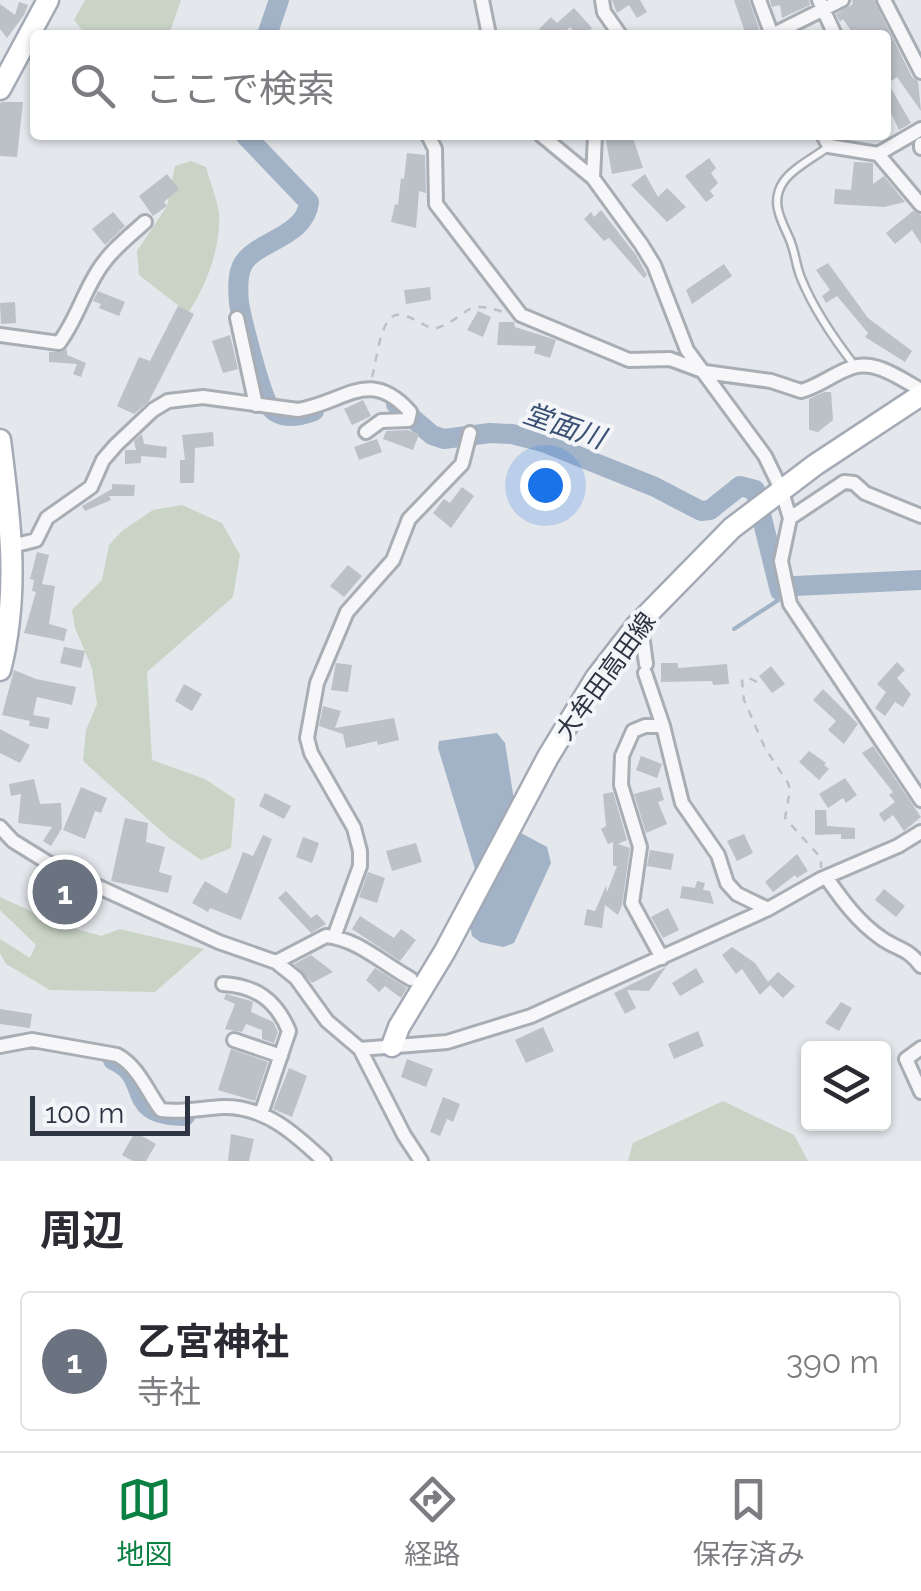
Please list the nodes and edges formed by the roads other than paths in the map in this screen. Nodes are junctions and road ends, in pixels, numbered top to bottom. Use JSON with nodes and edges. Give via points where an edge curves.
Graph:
{"nodes":[{"id":1,"x":48,"y":0,"type":"edge"},
{"id":2,"x":482,"y":0,"type":"edge"},
{"id":3,"x":602,"y":0,"type":"edge"},
{"id":4,"x":759,"y":0,"type":"edge"},
{"id":5,"x":842,"y":0,"type":"edge"},
{"id":6,"x":884,"y":0,"type":"edge"},
{"id":7,"x":820,"y":5,"type":"edge"},
{"id":8,"x":488,"y":30,"type":"edge"},
{"id":9,"x":617,"y":30,"type":"edge"},
{"id":10,"x":770,"y":30,"type":"edge"},
{"id":11,"x":780,"y":30,"type":"edge"},
{"id":12,"x":832,"y":30,"type":"edge"},
{"id":13,"x":8,"y":54,"type":"edge"},
{"id":14,"x":921,"y":72,"type":"edge"},
{"id":15,"x":0,"y":89,"type":"edge"},
{"id":16,"x":921,"y":130,"type":"edge"},
{"id":17,"x":891,"y":139,"type":"edge"},
{"id":18,"x":430,"y":140,"type":"edge"},
{"id":19,"x":547,"y":140,"type":"edge"},
{"id":20,"x":596,"y":140,"type":"edge"},
{"id":21,"x":889,"y":140,"type":"edge"},
{"id":22,"x":826,"y":141,"type":"edge"},
{"id":23,"x":878,"y":154,"type":"junction"},
{"id":24,"x":592,"y":178,"type":"junction"},
{"id":25,"x":921,"y":205,"type":"edge"},
{"id":26,"x":145,"y":222,"type":"dead end"},
{"id":27,"x":237,"y":318,"type":"dead end"},
{"id":28,"x":0,"y":335,"type":"edge"},
{"id":29,"x":855,"y":366,"type":"junction"},
{"id":30,"x":705,"y":372,"type":"junction"},
{"id":31,"x":921,"y":392,"type":"edge"},
{"id":32,"x":256,"y":405,"type":"junction"},
{"id":33,"x":366,"y":432,"type":"dead end"},
{"id":34,"x":470,"y":432,"type":"dead end"},
{"id":35,"x":0,"y":440,"type":"edge"},
{"id":36,"x":766,"y":501,"type":"junction"},
{"id":37,"x":921,"y":516,"type":"edge"},
{"id":38,"x":790,"y":518,"type":"junction"},
{"id":39,"x":12,"y":546,"type":"junction"},
{"id":40,"x":637,"y":625,"type":"junction"},
{"id":41,"x":4,"y":635,"type":"edge"},
{"id":42,"x":0,"y":670,"type":"edge"},
{"id":43,"x":663,"y":726,"type":"junction"},
{"id":44,"x":921,"y":800,"type":"edge"},
{"id":45,"x":0,"y":827,"type":"edge"},
{"id":46,"x":921,"y":832,"type":"edge"},
{"id":47,"x":823,"y":878,"type":"junction"},
{"id":48,"x":768,"y":909,"type":"junction"},
{"id":49,"x":334,"y":937,"type":"junction"},
{"id":50,"x":662,"y":958,"type":"junction"},
{"id":51,"x":276,"y":962,"type":"junction"},
{"id":52,"x":921,"y":966,"type":"edge"},
{"id":53,"x":410,"y":979,"type":"dead end"},
{"id":54,"x":223,"y":984,"type":"dead end"},
{"id":55,"x":234,"y":1040,"type":"dead end"},
{"id":56,"x":0,"y":1046,"type":"edge"},
{"id":57,"x":392,"y":1046,"type":"junction"},
{"id":58,"x":921,"y":1048,"type":"edge"},
{"id":59,"x":360,"y":1049,"type":"junction"},
{"id":60,"x":280,"y":1056,"type":"junction"},
{"id":61,"x":921,"y":1092,"type":"edge"},
{"id":62,"x":261,"y":1114,"type":"junction"},
{"id":63,"x":324,"y":1161,"type":"edge"},
{"id":64,"x":421,"y":1161,"type":"edge"}],
"edges":[{"from":1,"to":13,"type":"main road"},
{"from":2,"to":8,"type":"street"},
{"from":3,"to":9,"type":"street"},
{"from":4,"to":10,"type":"street"},
{"from":5,"to":7,"type":"street"},
{"from":6,"to":14,"type":"street"},
{"from":7,"to":11,"type":"street"},
{"from":7,"to":12,"type":"street"},
{"from":13,"to":15,"type":"main road"},
{"from":16,"to":17,"type":"street"},
{"from":18,"to":30,"type":"street","via":[[436,204],[522,316],[629,360],[670,359]]},
{"from":19,"to":24,"type":"street"},
{"from":20,"to":24,"type":"street"},
{"from":21,"to":23,"type":"street"},
{"from":22,"to":23,"type":"street"},
{"from":22,"to":29,"type":"lane","via":[[784,179],[778,218],[801,278]]},
{"from":23,"to":25,"type":"street"},
{"from":24,"to":30,"type":"street","via":[[654,265],[687,350]]},
{"from":26,"to":28,"type":"street","via":[[95,274],[58,343]]},
{"from":27,"to":32,"type":"street"},
{"from":29,"to":30,"type":"street","via":[[801,390]]},
{"from":29,"to":31,"type":"street","via":[[882,369]]},
{"from":30,"to":36,"type":"street","via":[[765,456]]},
{"from":31,"to":36,"type":"main road","name":"大牟田高田線"},
{"from":32,"to":33,"type":"street","via":[[312,408],[369,388],[388,393],[410,412],[408,420],[381,421]]},
{"from":32,"to":39,"type":"street","via":[[203,397],[168,401],[103,460],[91,487],[47,518],[36,540]]},
{"from":34,"to":49,"type":"street","via":[[462,464],[409,519],[393,560],[347,612],[317,683],[307,738],[311,754],[354,828],[360,851]]},
{"from":35,"to":39,"type":"main road"},
{"from":36,"to":38,"type":"street"},
{"from":36,"to":40,"type":"main road","name":"大牟田高田線"},
{"from":37,"to":38,"type":"street","via":[[844,482]]},
{"from":38,"to":44,"type":"street","via":[[782,550],[786,586],[801,623]]},
{"from":39,"to":41,"type":"main road"},
{"from":40,"to":43,"type":"street"},
{"from":40,"to":57,"type":"main road","name":"大牟田高田線","via":[[548,757]]},
{"from":41,"to":42,"type":"main road"},
{"from":43,"to":48,"type":"street","via":[[682,802],[718,855],[727,884]]},
{"from":43,"to":50,"type":"street","via":[[634,731],[622,756],[621,784],[640,848],[632,903]]},
{"from":45,"to":51,"type":"street","via":[[55,867]]},
{"from":46,"to":47,"type":"street"},
{"from":47,"to":48,"type":"street"},
{"from":47,"to":52,"type":"street","via":[[852,912]]},
{"from":48,"to":50,"type":"street"},
{"from":49,"to":51,"type":"street"},
{"from":49,"to":53,"type":"street"},
{"from":50,"to":57,"type":"street","via":[[498,1028],[446,1042]]},
{"from":51,"to":59,"type":"street","via":[[296,978],[326,1022]]},
{"from":54,"to":60,"type":"street","via":[[257,990],[274,1005],[289,1031]]},
{"from":55,"to":60,"type":"street"},
{"from":56,"to":62,"type":"street","via":[[32,1040],[117,1055],[130,1061],[161,1110],[226,1107]]},
{"from":57,"to":59,"type":"street"},
{"from":58,"to":61,"type":"street","via":[[906,1059]]},
{"from":59,"to":64,"type":"street"},
{"from":60,"to":62,"type":"street"},
{"from":62,"to":63,"type":"street"}]}
